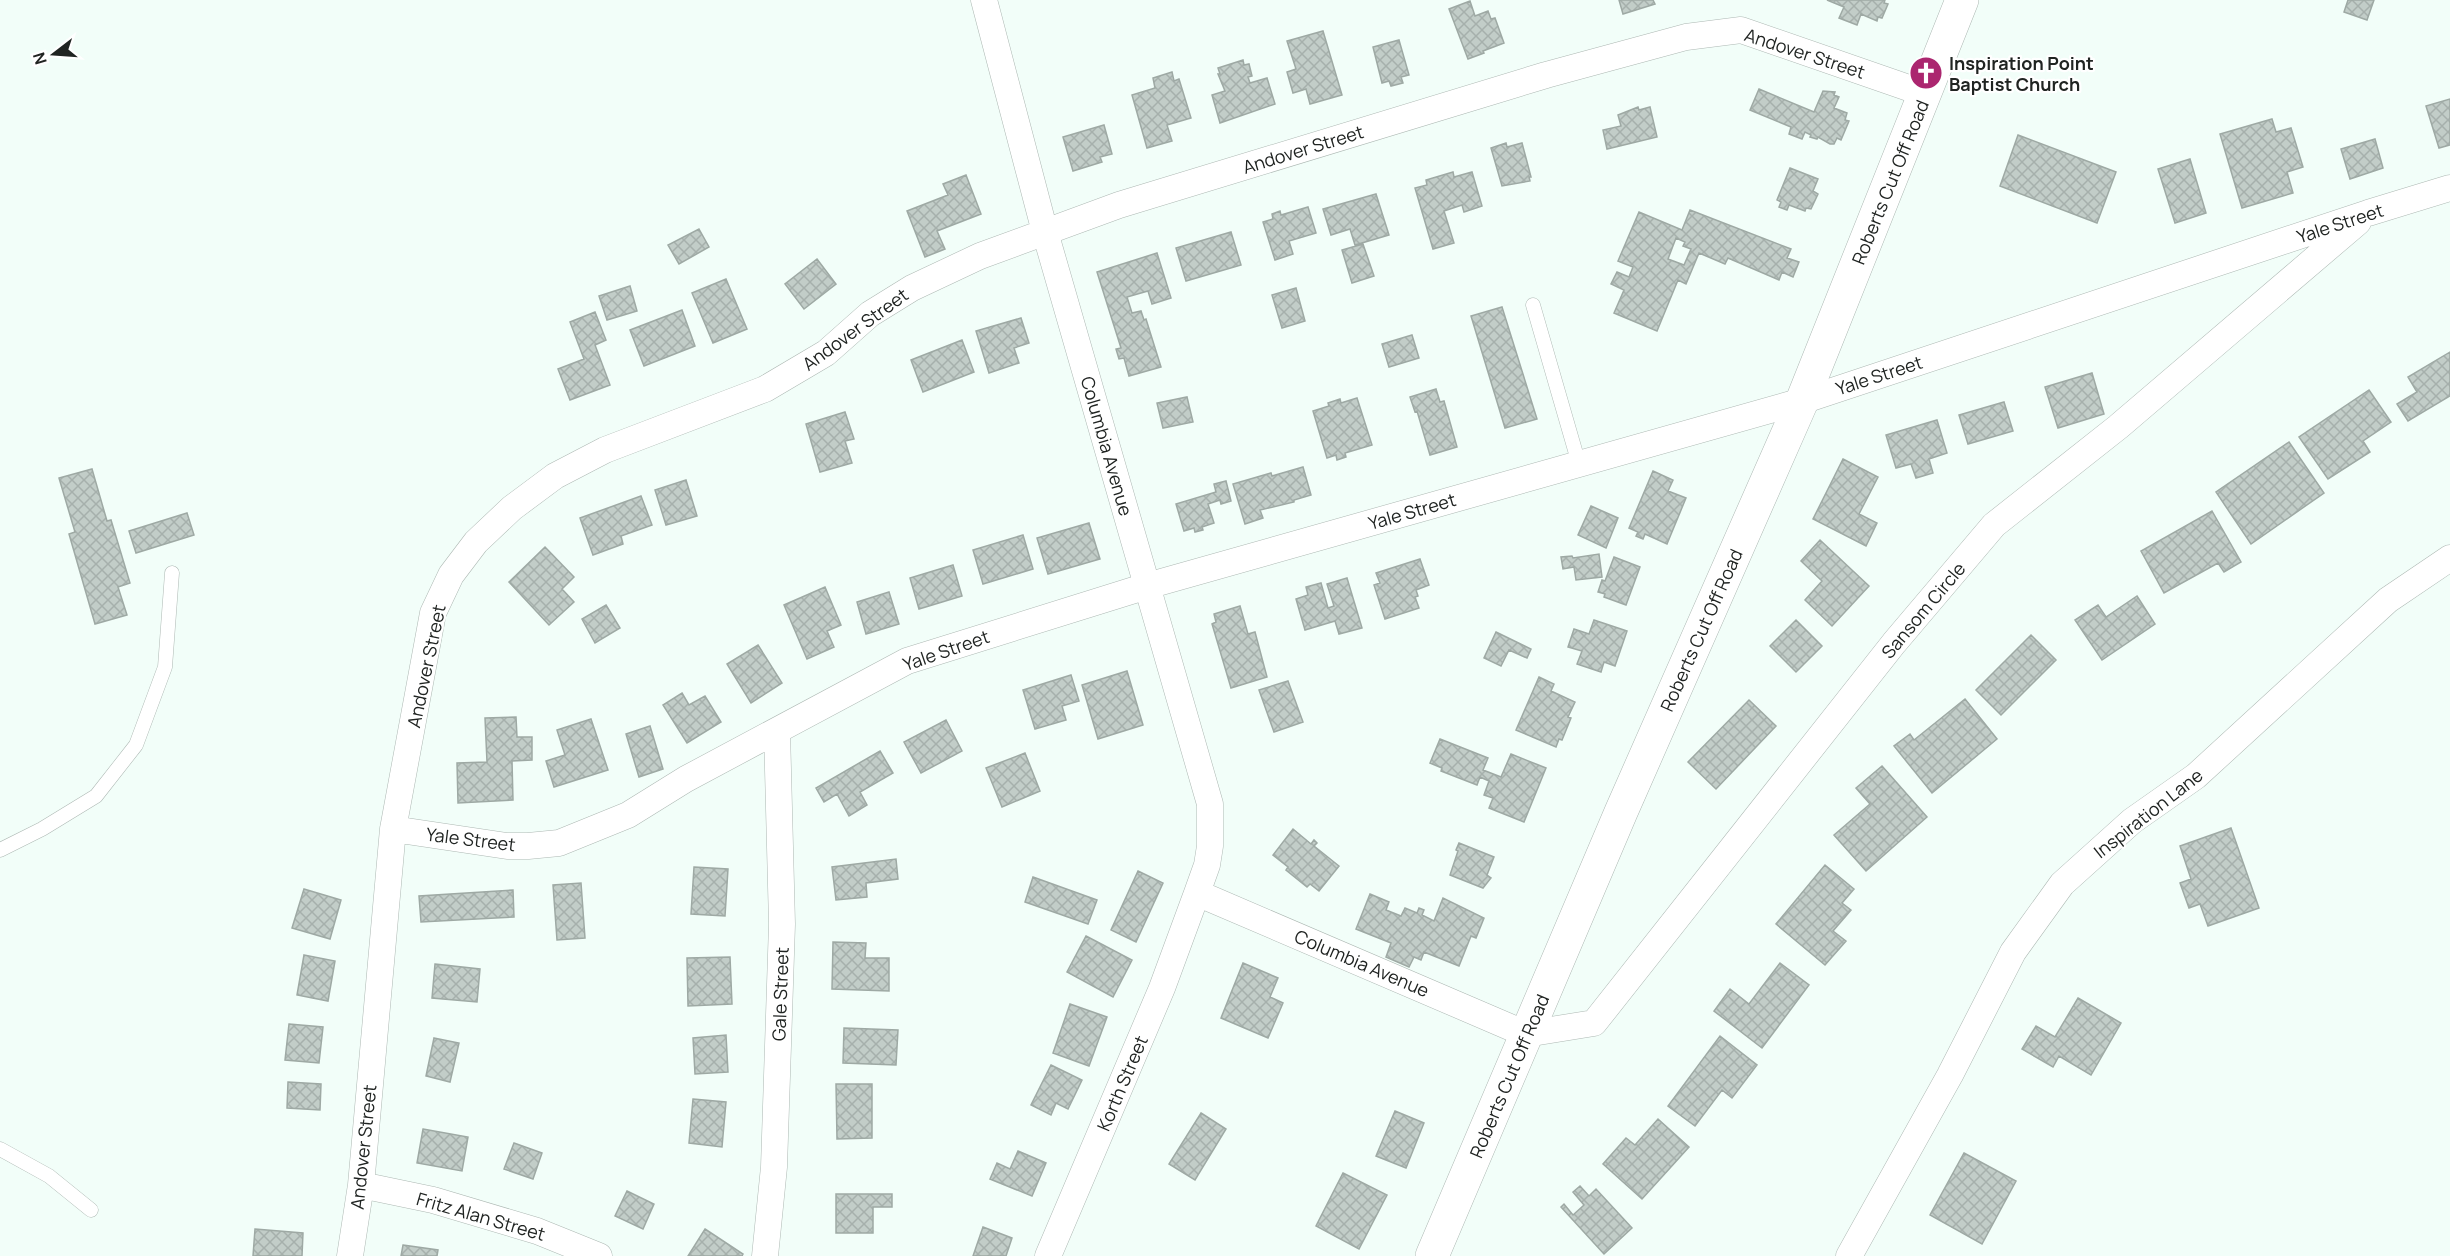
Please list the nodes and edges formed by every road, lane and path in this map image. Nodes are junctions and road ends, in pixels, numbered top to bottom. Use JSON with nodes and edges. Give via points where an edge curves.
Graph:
{"nodes":[{"id":1,"x":984,"y":0,"type":"edge"},
{"id":2,"x":1962,"y":0,"type":"edge"},
{"id":3,"x":1926,"y":94,"type":"junction"},
{"id":4,"x":2450,"y":188,"type":"edge"},
{"id":5,"x":2368,"y":213,"type":"junction"},
{"id":6,"x":1045,"y":232,"type":"junction"},
{"id":7,"x":1533,"y":304,"type":"dead end"},
{"id":8,"x":1802,"y":401,"type":"junction"},
{"id":9,"x":1579,"y":464,"type":"junction"},
{"id":10,"x":2450,"y":558,"type":"edge"},
{"id":11,"x":172,"y":573,"type":"dead end"},
{"id":12,"x":1148,"y":586,"type":"junction"},
{"id":13,"x":777,"y":731,"type":"junction"},
{"id":14,"x":393,"y":829,"type":"junction"},
{"id":15,"x":0,"y":850,"type":"edge"},
{"id":16,"x":1194,"y":901,"type":"junction"},
{"id":17,"x":1526,"y":1034,"type":"junction"},
{"id":18,"x":0,"y":1149,"type":"edge"},
{"id":19,"x":361,"y":1185,"type":"junction"},
{"id":20,"x":91,"y":1210,"type":"dead end"},
{"id":21,"x":350,"y":1256,"type":"edge"},
{"id":22,"x":599,"y":1256,"type":"edge"},
{"id":23,"x":765,"y":1256,"type":"edge"},
{"id":24,"x":1048,"y":1256,"type":"edge"},
{"id":25,"x":1432,"y":1256,"type":"edge"},
{"id":26,"x":1849,"y":1256,"type":"edge"}],
"edges":[{"from":1,"to":6,"type":"street","name":"Columbia Avenue"},
{"from":2,"to":3,"type":"street","name":"Roberts Cut Off Road"},
{"from":3,"to":6,"type":"street","name":"Andover Street","via":[[1741,30],[1686,37],[1130,201]]},
{"from":3,"to":8,"type":"street","name":"Roberts Cut Off Road"},
{"from":4,"to":5,"type":"street","name":"Yale Street"},
{"from":5,"to":8,"type":"street","name":"Yale Street"},
{"from":5,"to":17,"type":"street","name":"Sansom Circle","via":[[2118,427],[1994,525],[1894,644],[1594,1023]]},
{"from":6,"to":12,"type":"street","name":"Columbia Avenue"},
{"from":6,"to":14,"type":"street","name":"Andover Street","via":[[980,256],[912,288],[870,314],[826,353],[765,389],[605,450],[555,476],[512,508],[476,542],[451,575],[433,613]]},
{"from":7,"to":9,"type":"lane"},
{"from":8,"to":9,"type":"street","name":"Yale Street"},
{"from":8,"to":17,"type":"street","name":"Roberts Cut Off Road"},
{"from":9,"to":12,"type":"street","name":"Yale Street"},
{"from":10,"to":26,"type":"street","name":"Inspiration Lane","via":[[2388,600],[2196,776],[2132,821],[2062,884],[2013,952]]},
{"from":11,"to":15,"type":"lane","via":[[165,667],[136,745],[96,796]]},
{"from":12,"to":13,"type":"street","name":"Yale Street","via":[[907,661]]},
{"from":12,"to":16,"type":"street","name":"Columbia Avenue","via":[[1210,804],[1207,865]]},
{"from":13,"to":14,"type":"street","name":"Yale Street","via":[[627,815],[560,843],[507,846]]},
{"from":13,"to":23,"type":"street","name":"Gale Street","via":[[782,924],[774,1167]]},
{"from":14,"to":19,"type":"street","name":"Andover Street"},
{"from":16,"to":17,"type":"street","name":"Columbia Avenue"},
{"from":16,"to":24,"type":"street","name":"Korth Street","via":[[1162,988]]},
{"from":17,"to":25,"type":"street","name":"Roberts Cut Off Road"},
{"from":18,"to":20,"type":"lane","via":[[49,1176]]},
{"from":19,"to":21,"type":"street","name":"Andover Street"},
{"from":19,"to":22,"type":"street","name":"Fritz Alan Street","via":[[434,1200],[537,1231]]}]}
